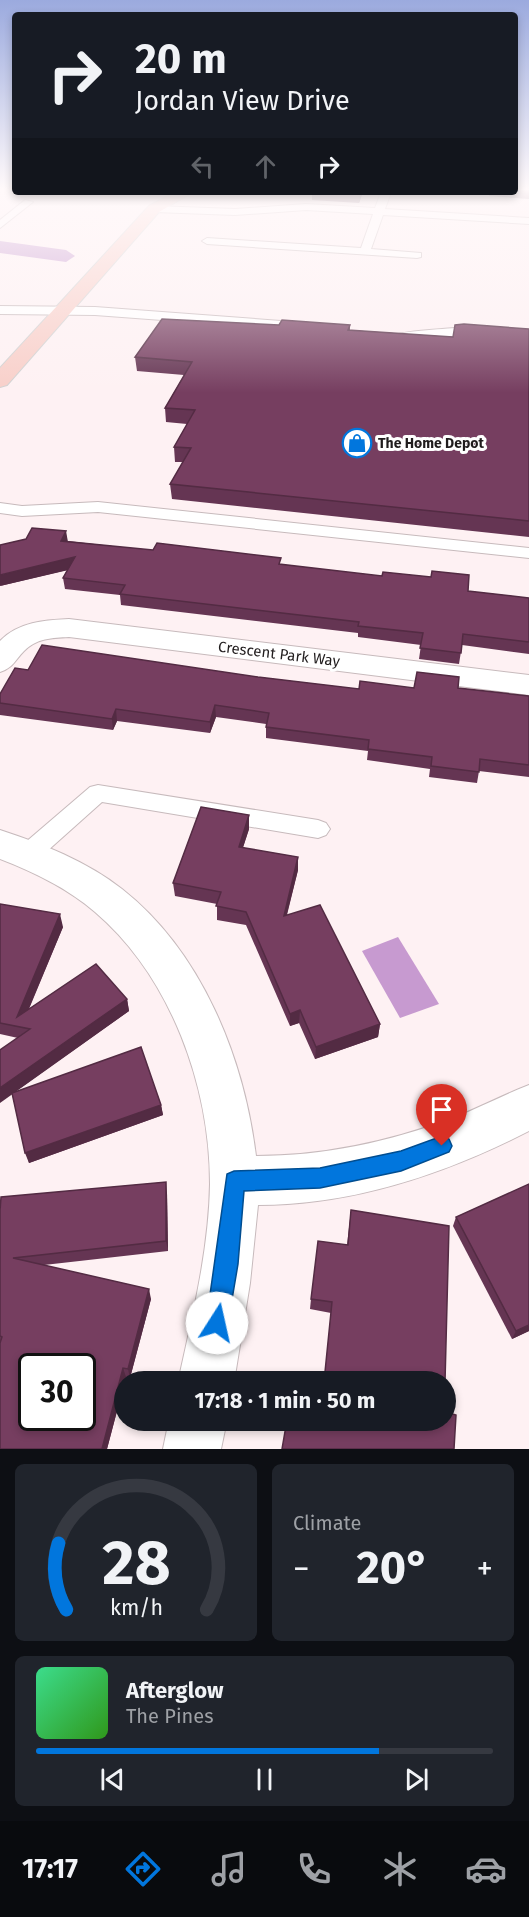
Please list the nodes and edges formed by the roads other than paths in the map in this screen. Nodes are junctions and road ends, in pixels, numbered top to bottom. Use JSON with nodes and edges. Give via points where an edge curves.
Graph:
{"nodes":[{"id":1,"x":107,"y":258,"type":"edge"},
{"id":2,"x":0,"y":310,"type":"edge"},
{"id":3,"x":63,"y":311,"type":"junction"},
{"id":4,"x":323,"y":329,"type":"edge"},
{"id":5,"x":387,"y":334,"type":"edge"},
{"id":6,"x":529,"y":336,"type":"edge"},
{"id":7,"x":0,"y":381,"type":"edge"},
{"id":8,"x":0,"y":508,"type":"edge"},
{"id":9,"x":529,"y":553,"type":"edge"},
{"id":10,"x":0,"y":662,"type":"edge"},
{"id":11,"x":529,"y":685,"type":"edge"},
{"id":12,"x":318,"y":829,"type":"dead end"},
{"id":13,"x":14,"y":849,"type":"edge"},
{"id":14,"x":529,"y":1107,"type":"edge"},
{"id":15,"x":234,"y":1181,"type":"junction"},
{"id":16,"x":208,"y":1371,"type":"edge"},
{"id":17,"x":196,"y":1431,"type":"edge"},
{"id":18,"x":192,"y":1449,"type":"edge"}],
"edges":[{"from":1,"to":3,"type":"main road"},
{"from":2,"to":3,"type":"lane"},
{"from":3,"to":4,"type":"lane"},
{"from":3,"to":7,"type":"main road"},
{"from":5,"to":6,"type":"lane","via":[[421,336],[462,331]]},
{"from":8,"to":9,"type":"lane","via":[[22,511],[98,507]]},
{"from":10,"to":11,"type":"street","name":"Crescent Park Way","via":[[16,640],[30,632],[69,628]]},
{"from":12,"to":13,"type":"lane","via":[[98,793]]},
{"from":13,"to":15,"type":"street","via":[[71,875],[112,904],[149,940],[176,978],[202,1030],[225,1099]]},
{"from":14,"to":15,"type":"street","via":[[484,1130],[401,1161],[320,1178]]},
{"from":15,"to":16,"type":"street","via":[[227,1264]]},
{"from":17,"to":18,"type":"street"}]}
